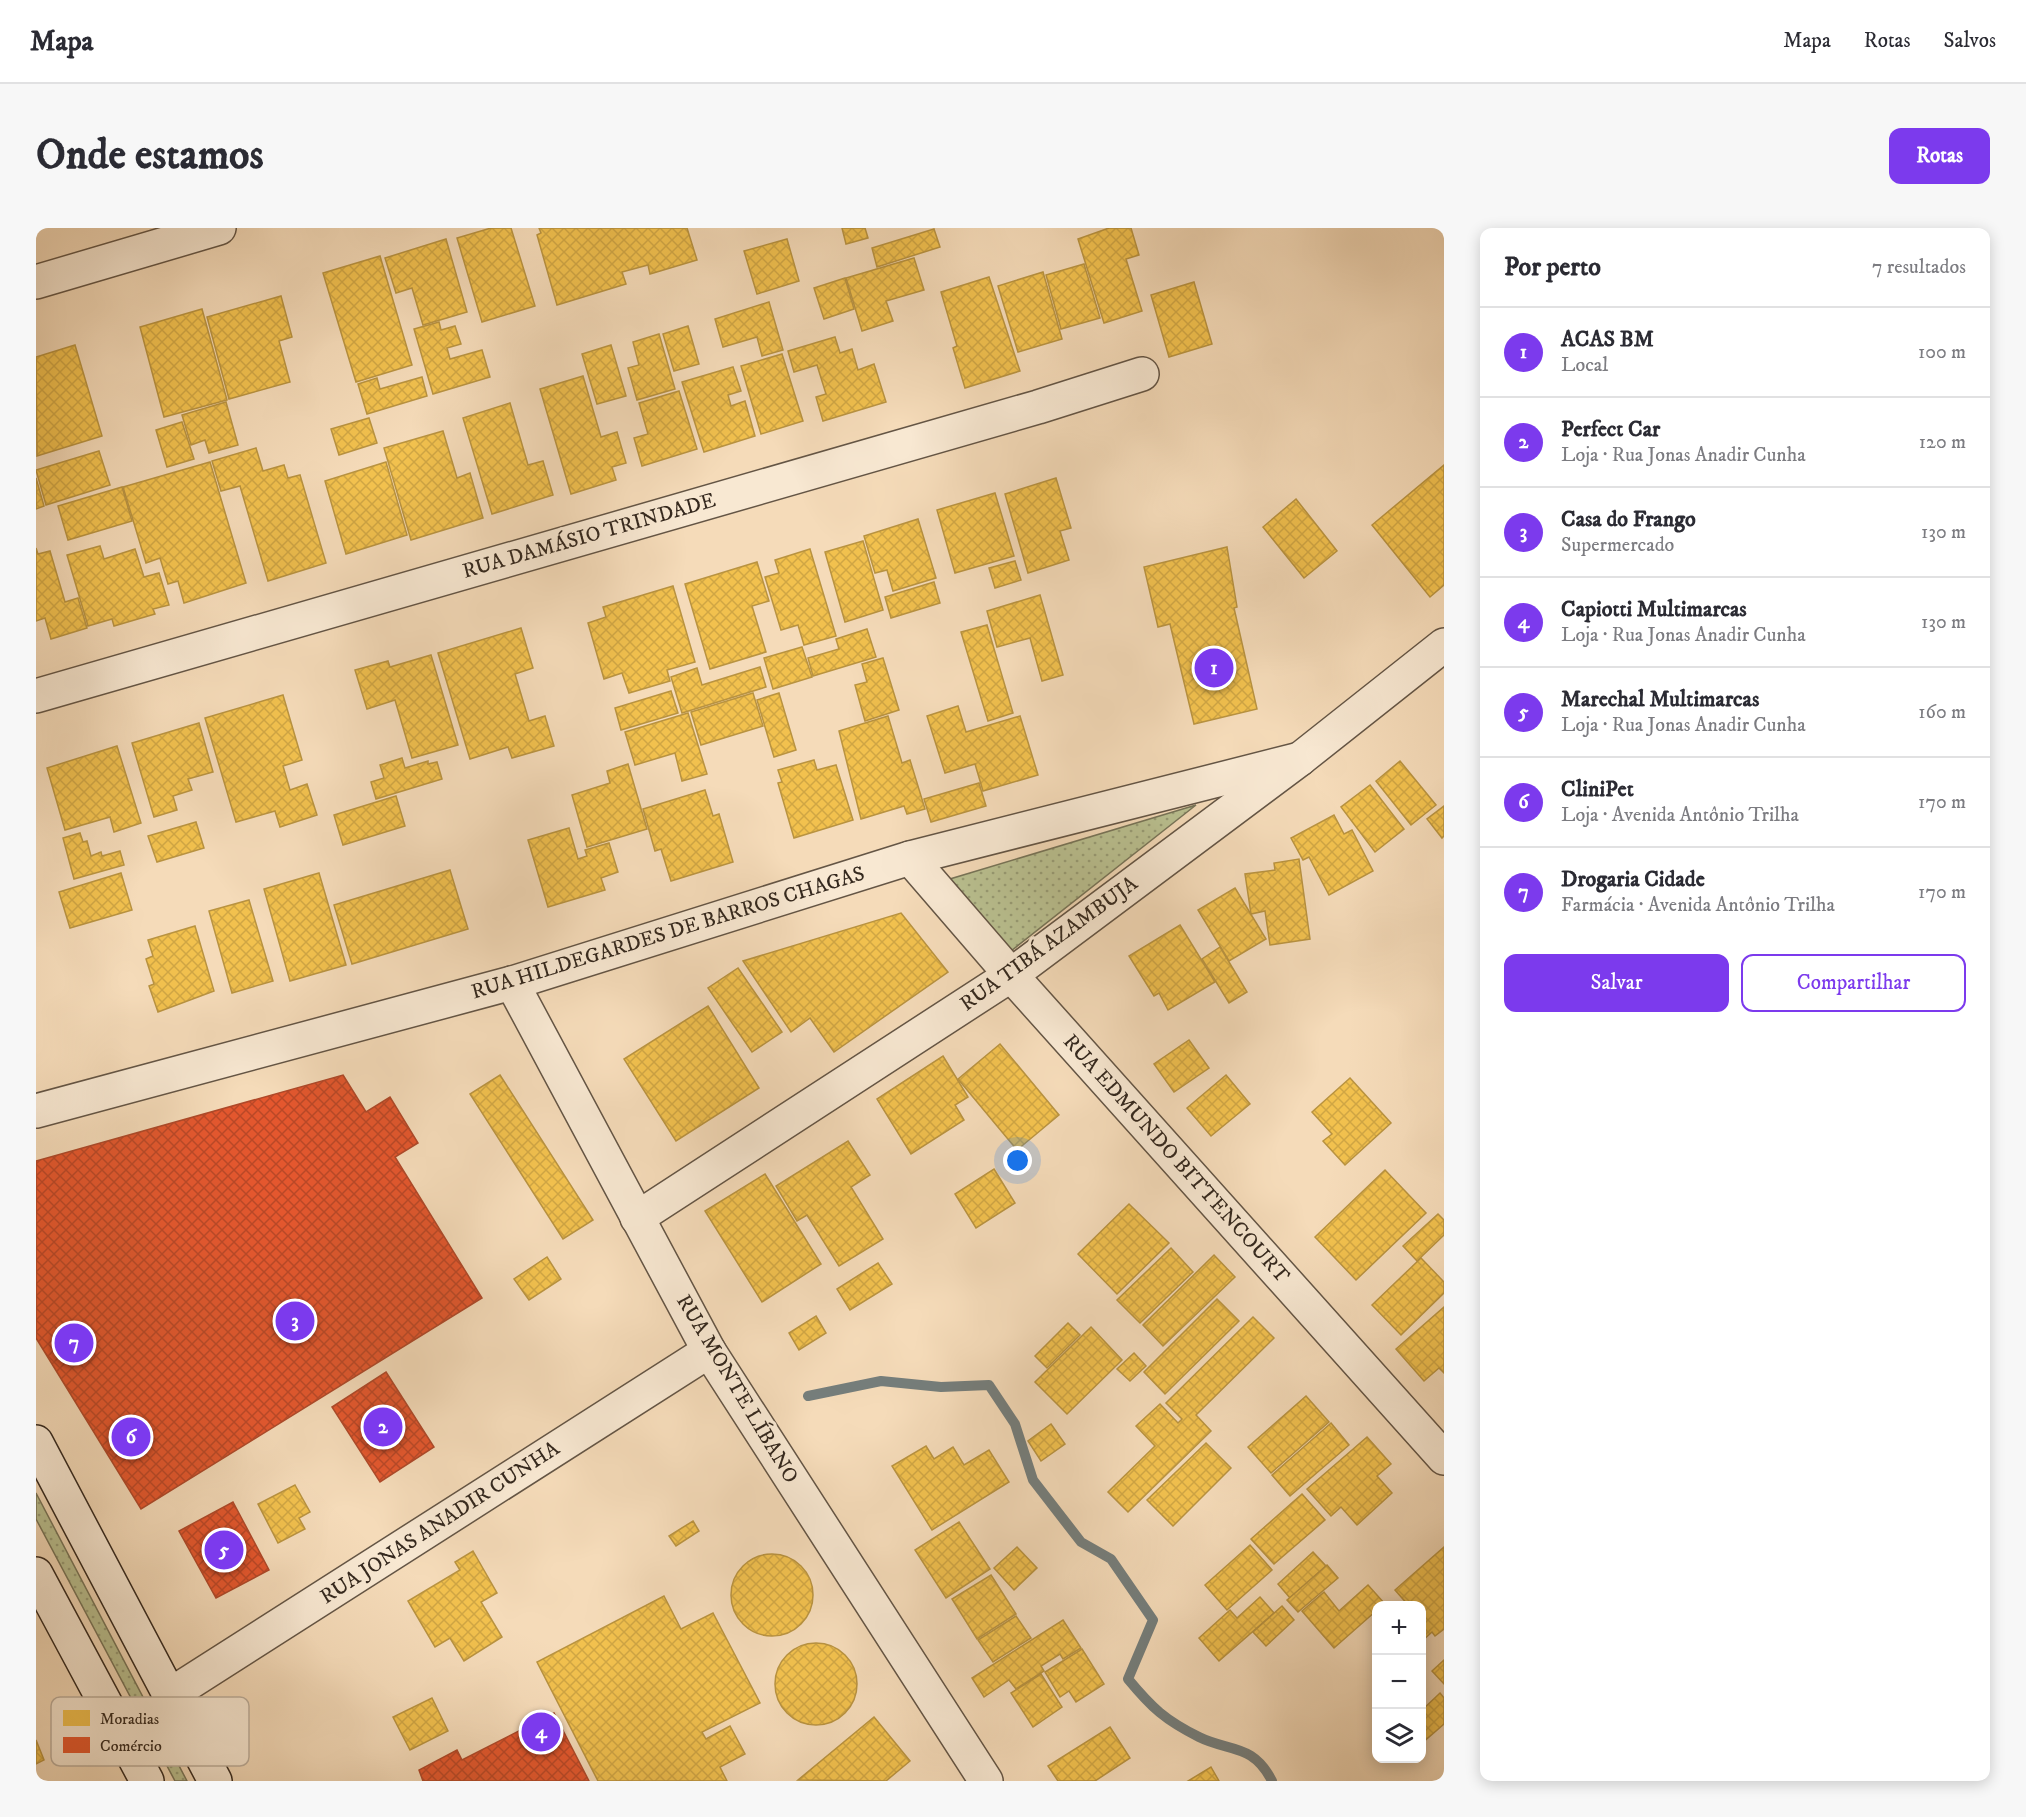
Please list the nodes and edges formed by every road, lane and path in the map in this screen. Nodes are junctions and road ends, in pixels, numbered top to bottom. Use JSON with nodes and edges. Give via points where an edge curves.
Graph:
{"nodes":[{"id":1,"x":219,"y":228,"type":"edge"},
{"id":2,"x":36,"y":282,"type":"edge"},
{"id":3,"x":1142,"y":374,"type":"dead end"},
{"id":4,"x":1444,"y":645,"type":"edge"},
{"id":5,"x":36,"y":696,"type":"edge"},
{"id":6,"x":1300,"y":759,"type":"junction"},
{"id":7,"x":910,"y":858,"type":"junction"},
{"id":8,"x":1011,"y":975,"type":"junction"},
{"id":9,"x":512,"y":983,"type":"junction"},
{"id":10,"x":36,"y":1111,"type":"edge"},
{"id":11,"x":637,"y":1218,"type":"junction"},
{"id":12,"x":709,"y":1351,"type":"junction"},
{"id":13,"x":36,"y":1442,"type":"edge"},
{"id":14,"x":1444,"y":1458,"type":"edge"},
{"id":15,"x":36,"y":1574,"type":"edge"},
{"id":16,"x":170,"y":1695,"type":"joint"},
{"id":17,"x":102,"y":1697,"type":"edge"},
{"id":18,"x":139,"y":1766,"type":"edge"},
{"id":19,"x":207,"y":1766,"type":"edge"},
{"id":20,"x":147,"y":1781,"type":"edge"},
{"id":21,"x":215,"y":1781,"type":"edge"},
{"id":22,"x":986,"y":1781,"type":"edge"}],
"edges":[{"from":1,"to":2,"type":"street"},
{"from":3,"to":5,"type":"street","name":"RUA DAMÁSIO TRINDADE"},
{"from":4,"to":6,"type":"street","name":"RUA TIBÁ AZAMBUJA"},
{"from":6,"to":7,"type":"street","name":"RUA HILDEGARDES DE BARROS CHAGAS"},
{"from":6,"to":8,"type":"street","name":"RUA TIBÁ AZAMBUJA"},
{"from":7,"to":8,"type":"street","name":"RUA EDMUNDO BITTENCOURT"},
{"from":7,"to":9,"type":"street","name":"RUA HILDEGARDES DE BARROS CHAGAS"},
{"from":8,"to":11,"type":"street","name":"RUA TIBÁ AZAMBUJA"},
{"from":8,"to":14,"type":"street","name":"RUA EDMUNDO BITTENCOURT"},
{"from":9,"to":10,"type":"street","name":"RUA HILDEGARDES DE BARROS CHAGAS"},
{"from":9,"to":11,"type":"street","name":"RUA MONTE LÍBANO"},
{"from":11,"to":12,"type":"street","name":"RUA MONTE LÍBANO"},
{"from":12,"to":16,"type":"street","name":"RUA JONAS ANADIR CUNHA"},
{"from":12,"to":22,"type":"street","name":"RUA MONTE LÍBANO"},
{"from":13,"to":16,"type":"street"},
{"from":15,"to":17,"type":"street"},
{"from":18,"to":20,"type":"street"},
{"from":19,"to":21,"type":"street"}]}
